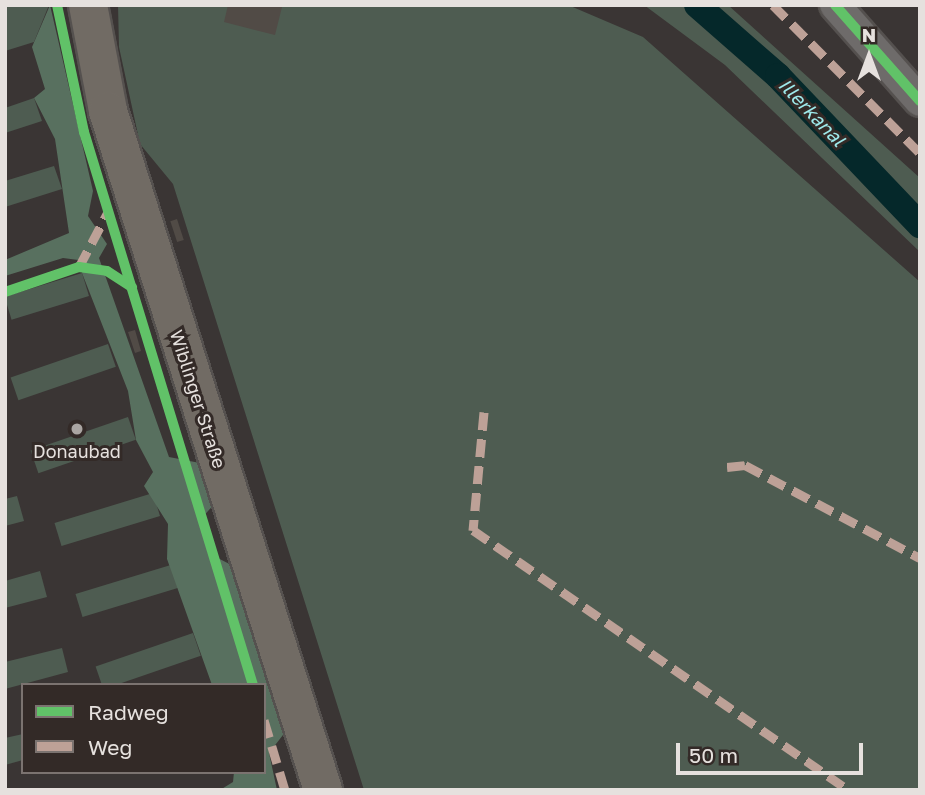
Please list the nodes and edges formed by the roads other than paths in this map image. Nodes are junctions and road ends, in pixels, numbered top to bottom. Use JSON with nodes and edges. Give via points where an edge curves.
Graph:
{"nodes":[{"id":1,"x":88,"y":5,"type":"edge"},
{"id":2,"x":835,"y":5,"type":"edge"},
{"id":3,"x":920,"y":101,"type":"edge"},
{"id":4,"x":323,"y":790,"type":"edge"}],
"edges":[{"from":1,"to":4,"type":"main road","name":"Wiblinger Straße","via":[[108,111]]},
{"from":2,"to":3,"type":"street"}]}
